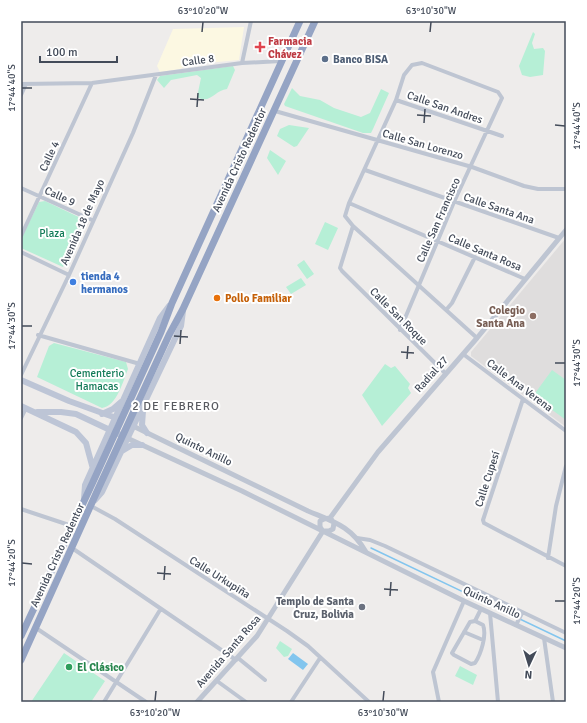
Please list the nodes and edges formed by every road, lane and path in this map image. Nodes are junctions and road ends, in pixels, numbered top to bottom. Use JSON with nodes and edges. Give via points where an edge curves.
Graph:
{"nodes":[{"id":1,"x":251,"y":21,"type":"edge"},
{"id":2,"x":300,"y":21,"type":"edge"},
{"id":3,"x":316,"y":21,"type":"edge"},
{"id":4,"x":281,"y":62,"type":"junction"},
{"id":5,"x":242,"y":63,"type":"junction"},
{"id":6,"x":156,"y":75,"type":"junction"},
{"id":7,"x":92,"y":83,"type":"junction"},
{"id":8,"x":24,"y":84,"type":"edge"},
{"id":9,"x":21,"y":95,"type":"edge"},
{"id":10,"x":396,"y":100,"type":"junction"},
{"id":11,"x":274,"y":111,"type":"junction"},
{"id":12,"x":488,"y":131,"type":"junction"},
{"id":13,"x":502,"y":136,"type":"dead end"},
{"id":14,"x":378,"y":140,"type":"junction"},
{"id":15,"x":472,"y":167,"type":"junction"},
{"id":16,"x":365,"y":170,"type":"junction"},
{"id":17,"x":21,"y":188,"type":"edge"},
{"id":18,"x":566,"y":189,"type":"edge"},
{"id":19,"x":40,"y":197,"type":"junction"},
{"id":20,"x":454,"y":202,"type":"junction"},
{"id":21,"x":349,"y":203,"type":"junction"},
{"id":22,"x":92,"y":220,"type":"junction"},
{"id":23,"x":353,"y":226,"type":"junction"},
{"id":24,"x":566,"y":230,"type":"edge"},
{"id":25,"x":21,"y":236,"type":"edge"},
{"id":26,"x":559,"y":238,"type":"junction"},
{"id":27,"x":437,"y":241,"type":"junction"},
{"id":28,"x":21,"y":252,"type":"edge"},
{"id":29,"x":475,"y":257,"type":"junction"},
{"id":30,"x":69,"y":275,"type":"junction"},
{"id":31,"x":525,"y":279,"type":"junction"},
{"id":32,"x":419,"y":286,"type":"junction"},
{"id":33,"x":172,"y":303,"type":"junction"},
{"id":34,"x":183,"y":308,"type":"junction"},
{"id":35,"x":446,"y":310,"type":"junction"},
{"id":36,"x":400,"y":330,"type":"junction"},
{"id":37,"x":38,"y":335,"type":"junction"},
{"id":38,"x":477,"y":338,"type":"junction"},
{"id":39,"x":463,"y":354,"type":"junction"},
{"id":40,"x":140,"y":364,"type":"junction"},
{"id":41,"x":445,"y":373,"type":"junction"},
{"id":42,"x":21,"y":375,"type":"edge"},
{"id":43,"x":21,"y":380,"type":"edge"},
{"id":44,"x":127,"y":394,"type":"junction"},
{"id":45,"x":523,"y":399,"type":"junction"},
{"id":46,"x":145,"y":402,"type":"junction"},
{"id":47,"x":24,"y":407,"type":"edge"},
{"id":48,"x":34,"y":412,"type":"junction"},
{"id":49,"x":101,"y":414,"type":"junction"},
{"id":50,"x":21,"y":418,"type":"edge"},
{"id":51,"x":116,"y":418,"type":"junction"},
{"id":52,"x":133,"y":426,"type":"junction"},
{"id":53,"x":110,"y":430,"type":"junction"},
{"id":54,"x":566,"y":431,"type":"edge"},
{"id":55,"x":147,"y":433,"type":"junction"},
{"id":56,"x":127,"y":438,"type":"junction"},
{"id":57,"x":142,"y":445,"type":"junction"},
{"id":58,"x":103,"y":446,"type":"junction"},
{"id":59,"x":120,"y":454,"type":"junction"},
{"id":60,"x":566,"y":466,"type":"edge"},
{"id":61,"x":93,"y":469,"type":"junction"},
{"id":62,"x":95,"y":486,"type":"junction"},
{"id":63,"x":84,"y":499,"type":"junction"},
{"id":64,"x":92,"y":504,"type":"junction"},
{"id":65,"x":21,"y":509,"type":"edge"},
{"id":66,"x":330,"y":518,"type":"junction"},
{"id":67,"x":72,"y":526,"type":"junction"},
{"id":68,"x":323,"y":531,"type":"junction"},
{"id":69,"x":357,"y":538,"type":"junction"},
{"id":70,"x":72,"y":548,"type":"junction"},
{"id":71,"x":366,"y":552,"type":"junction"},
{"id":72,"x":548,"y":558,"type":"junction"},
{"id":73,"x":566,"y":566,"type":"edge"},
{"id":74,"x":464,"y":601,"type":"junction"},
{"id":75,"x":480,"y":609,"type":"junction"},
{"id":76,"x":160,"y":610,"type":"junction"},
{"id":77,"x":490,"y":613,"type":"junction"},
{"id":78,"x":522,"y":614,"type":"junction"},
{"id":79,"x":269,"y":619,"type":"junction"},
{"id":80,"x":475,"y":621,"type":"junction"},
{"id":81,"x":517,"y":624,"type":"junction"},
{"id":82,"x":36,"y":628,"type":"junction"},
{"id":83,"x":464,"y":632,"type":"junction"},
{"id":84,"x":566,"y":632,"type":"edge"},
{"id":85,"x":21,"y":636,"type":"edge"},
{"id":86,"x":544,"y":638,"type":"junction"},
{"id":87,"x":483,"y":640,"type":"junction"},
{"id":88,"x":566,"y":648,"type":"edge"},
{"id":89,"x":320,"y":658,"type":"junction"},
{"id":90,"x":237,"y":659,"type":"junction"},
{"id":91,"x":21,"y":660,"type":"edge"},
{"id":92,"x":265,"y":680,"type":"dead end"},
{"id":93,"x":216,"y":681,"type":"junction"},
{"id":94,"x":117,"y":682,"type":"junction"},
{"id":95,"x":104,"y":702,"type":"edge"},
{"id":96,"x":146,"y":702,"type":"edge"},
{"id":97,"x":197,"y":702,"type":"edge"},
{"id":98,"x":246,"y":702,"type":"edge"},
{"id":99,"x":291,"y":702,"type":"edge"},
{"id":100,"x":369,"y":702,"type":"edge"},
{"id":101,"x":439,"y":702,"type":"edge"},
{"id":102,"x":498,"y":702,"type":"edge"},
{"id":103,"x":553,"y":702,"type":"edge"}],
"edges":[{"from":1,"to":5,"type":"street"},
{"from":2,"to":4,"type":"highway","name":"Avenida Cristo Redentor"},
{"from":3,"to":11,"type":"highway","name":"Avenida Cristo Redentor"},
{"from":4,"to":5,"type":"street","name":"Calle 8"},
{"from":4,"to":33,"type":"highway","name":"Avenida Cristo Redentor"},
{"from":5,"to":6,"type":"street","name":"Calle 8"},
{"from":6,"to":7,"type":"street","name":"Calle 8"},
{"from":6,"to":22,"type":"street","name":"Avenida 18 de Mayo","via":[[133,133]]},
{"from":7,"to":8,"type":"street","name":"Calle 8"},
{"from":7,"to":19,"type":"street","name":"Calle 4"},
{"from":8,"to":9,"type":"street"},
{"from":10,"to":12,"type":"street","name":"Calle San Andres"},
{"from":10,"to":12,"type":"street","name":"Calle San Francisco","via":[[408,70],[416,64],[422,64],[502,95]]},
{"from":10,"to":14,"type":"street"},
{"from":11,"to":14,"type":"street","name":"Calle San Lorenzo"},
{"from":11,"to":34,"type":"highway","name":"Avenida Cristo Redentor"},
{"from":12,"to":13,"type":"street","name":"Calle San Andres"},
{"from":12,"to":15,"type":"street","name":"Calle San Francisco"},
{"from":14,"to":15,"type":"street","name":"Calle San Lorenzo"},
{"from":14,"to":16,"type":"street"},
{"from":15,"to":18,"type":"street","name":"Calle San Lorenzo","via":[[524,186]]},
{"from":15,"to":20,"type":"street","name":"Calle San Francisco"},
{"from":16,"to":20,"type":"street","name":"Calle Santa Ana"},
{"from":16,"to":21,"type":"street"},
{"from":17,"to":19,"type":"street","name":"Calle 9"},
{"from":19,"to":22,"type":"street","name":"Calle 9"},
{"from":19,"to":25,"type":"street","name":"Calle 4"},
{"from":20,"to":26,"type":"street","name":"Calle Santa Ana"},
{"from":20,"to":27,"type":"street","name":"Calle San Francisco"},
{"from":21,"to":23,"type":"street","via":[[345,216]]},
{"from":21,"to":27,"type":"street","name":"Calle Santa Rosa"},
{"from":22,"to":30,"type":"street","name":"Avenida 18 de Mayo"},
{"from":23,"to":32,"type":"street"},
{"from":23,"to":36,"type":"street","name":"Calle San Roque","via":[[341,264],[342,271]]},
{"from":24,"to":26,"type":"street","name":"Radial 27"},
{"from":26,"to":31,"type":"street","name":"Radial 27"},
{"from":27,"to":29,"type":"street","name":"Calle Santa Rosa"},
{"from":27,"to":32,"type":"street","name":"Calle San Francisco"},
{"from":28,"to":30,"type":"street"},
{"from":29,"to":31,"type":"street","name":"Calle Santa Rosa"},
{"from":29,"to":35,"type":"street"},
{"from":30,"to":37,"type":"street","name":"Avenida 18 de Mayo"},
{"from":31,"to":38,"type":"street","name":"Radial 27"},
{"from":32,"to":35,"type":"street"},
{"from":32,"to":36,"type":"street","name":"Calle San Francisco"},
{"from":33,"to":40,"type":"main road","name":"Avenida Cristo Redentor","via":[[160,318]]},
{"from":33,"to":62,"type":"highway","name":"Avenida Cristo Redentor"},
{"from":34,"to":46,"type":"main road","name":"Avenida Cristo Redentor","via":[[181,326]]},
{"from":34,"to":62,"type":"highway","name":"Avenida Cristo Redentor"},
{"from":35,"to":38,"type":"street"},
{"from":36,"to":41,"type":"street","name":"Calle San Roque"},
{"from":37,"to":40,"type":"street"},
{"from":37,"to":42,"type":"street","name":"Avenida 18 de Mayo"},
{"from":38,"to":39,"type":"street","name":"Radial 27"},
{"from":39,"to":41,"type":"street","name":"Radial 27"},
{"from":39,"to":45,"type":"street","name":"Calle Ana Verena"},
{"from":40,"to":44,"type":"main road","name":"Avenida Cristo Redentor"},
{"from":41,"to":66,"type":"street","name":"Radial 27","via":[[378,452]]},
{"from":43,"to":49,"type":"main road","name":"Quinto Anillo"},
{"from":44,"to":46,"type":"main road","via":[[125,407],[129,413],[136,412]]},
{"from":44,"to":49,"type":"main road","via":[[113,409]]},
{"from":44,"to":51,"type":"main road","name":"Avenida Cristo Redentor"},
{"from":45,"to":54,"type":"street","name":"Calle Ana Verena"},
{"from":45,"to":72,"type":"street","name":"Calle Cupesí","via":[[484,520],[487,525]]},
{"from":46,"to":52,"type":"main road","name":"Avenida Cristo Redentor"},
{"from":46,"to":55,"type":"main road","via":[[142,422]]},
{"from":47,"to":48,"type":"main road","name":"Quinto Anillo"},
{"from":47,"to":50,"type":"street"},
{"from":48,"to":53,"type":"main road","name":"Quinto Anillo","via":[[76,414]]},
{"from":48,"to":61,"type":"main road","via":[[67,426],[82,438]]},
{"from":49,"to":51,"type":"main road","name":"Quinto Anillo"},
{"from":51,"to":52,"type":"main road","name":"Quinto Anillo"},
{"from":51,"to":53,"type":"main road","name":"Avenida Cristo Redentor"},
{"from":52,"to":55,"type":"street","name":"Quinto Anillo"},
{"from":52,"to":56,"type":"main road","name":"Avenida Cristo Redentor"},
{"from":53,"to":56,"type":"main road","name":"Quinto Anillo"},
{"from":53,"to":58,"type":"main road","name":"Avenida Cristo Redentor"},
{"from":55,"to":66,"type":"street","name":"Quinto Anillo","via":[[302,508]]},
{"from":56,"to":57,"type":"street","name":"Quinto Anillo"},
{"from":56,"to":59,"type":"main road","name":"Avenida Cristo Redentor"},
{"from":57,"to":59,"type":"main road","via":[[132,445]]},
{"from":57,"to":68,"type":"street","name":"Quinto Anillo"},
{"from":58,"to":59,"type":"main road","via":[[108,440],[118,437]]},
{"from":58,"to":61,"type":"main road","name":"Avenida Cristo Redentor"},
{"from":59,"to":64,"type":"main road","name":"Avenida Cristo Redentor","via":[[102,492]]},
{"from":60,"to":72,"type":"street","via":[[556,506]]},
{"from":61,"to":63,"type":"main road","name":"Avenida Cristo Redentor","via":[[85,485]]},
{"from":62,"to":63,"type":"highway","name":"Avenida Cristo Redentor"},
{"from":62,"to":64,"type":"highway","name":"Avenida Cristo Redentor"},
{"from":63,"to":67,"type":"highway","name":"Avenida Cristo Redentor"},
{"from":64,"to":70,"type":"highway","name":"Avenida Cristo Redentor"},
{"from":64,"to":79,"type":"street","name":"Calle Urkupiña"},
{"from":65,"to":67,"type":"street"},
{"from":66,"to":68,"type":"street","name":"Radial 27","via":[[320,521]]},
{"from":66,"to":68,"type":"street","via":[[334,523],[333,529]]},
{"from":66,"to":69,"type":"street","name":"Quinto Anillo"},
{"from":67,"to":85,"type":"highway","name":"Avenida Cristo Redentor"},
{"from":68,"to":71,"type":"street","name":"Quinto Anillo"},
{"from":68,"to":79,"type":"street","name":"Avenida Santa Rosa"},
{"from":69,"to":71,"type":"street","name":"Quinto Anillo"},
{"from":69,"to":78,"type":"street","via":[[370,540],[447,574]]},
{"from":70,"to":76,"type":"street"},
{"from":70,"to":82,"type":"highway","name":"Avenida Cristo Redentor"},
{"from":71,"to":74,"type":"street","name":"Quinto Anillo"},
{"from":72,"to":73,"type":"street","name":"Calle Cupesí"},
{"from":74,"to":75,"type":"street","name":"Quinto Anillo"},
{"from":74,"to":101,"type":"street","via":[[433,672]]},
{"from":75,"to":77,"type":"street","name":"Quinto Anillo"},
{"from":75,"to":80,"type":"street"},
{"from":76,"to":90,"type":"street"},
{"from":76,"to":94,"type":"street"},
{"from":77,"to":81,"type":"street","name":"Quinto Anillo"},
{"from":77,"to":102,"type":"street"},
{"from":78,"to":81,"type":"street"},
{"from":78,"to":84,"type":"street"},
{"from":79,"to":89,"type":"street","name":"Calle Urkupiña","via":[[308,646]]},
{"from":79,"to":90,"type":"street","name":"Avenida Santa Rosa"},
{"from":80,"to":83,"type":"street","via":[[470,622]]},
{"from":80,"to":87,"type":"street","via":[[484,627]]},
{"from":81,"to":86,"type":"street","name":"Quinto Anillo"},
{"from":82,"to":91,"type":"highway","name":"Avenida Cristo Redentor"},
{"from":82,"to":94,"type":"street"},
{"from":83,"to":87,"type":"street"},
{"from":83,"to":87,"type":"street","via":[[452,654],[471,664],[477,660]]},
{"from":86,"to":88,"type":"street","name":"Quinto Anillo"},
{"from":86,"to":103,"type":"street"},
{"from":89,"to":99,"type":"street"},
{"from":89,"to":100,"type":"street","name":"Calle Urkupiña"},
{"from":90,"to":92,"type":"street"},
{"from":90,"to":93,"type":"street","name":"Avenida Santa Rosa"},
{"from":93,"to":97,"type":"street","name":"Avenida Santa Rosa"},
{"from":93,"to":98,"type":"street"},
{"from":94,"to":95,"type":"street"},
{"from":94,"to":96,"type":"street"}]}
